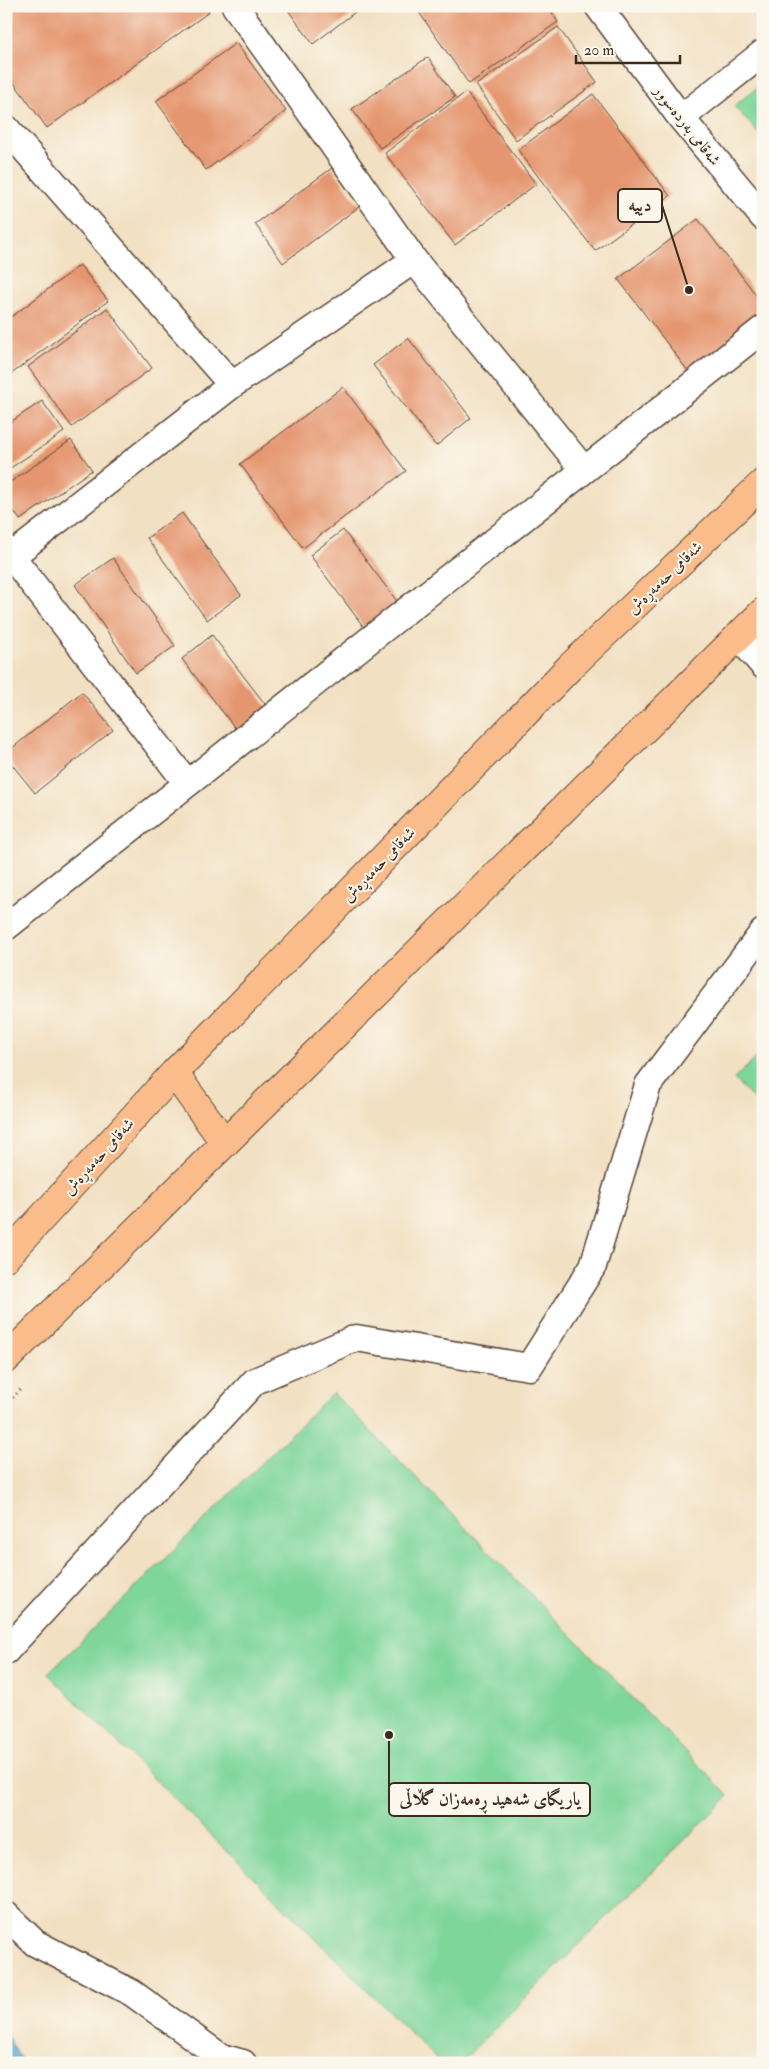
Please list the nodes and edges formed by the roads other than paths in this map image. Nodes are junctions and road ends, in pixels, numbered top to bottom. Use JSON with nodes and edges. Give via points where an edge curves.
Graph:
{"nodes":[{"id":1,"x":234,"y":6,"type":"edge"},
{"id":2,"x":598,"y":6,"type":"edge"},
{"id":3,"x":763,"y":53,"type":"edge"},
{"id":4,"x":681,"y":118,"type":"junction"},
{"id":5,"x":6,"y":128,"type":"edge"},
{"id":6,"x":763,"y":217,"type":"edge"},
{"id":7,"x":414,"y":260,"type":"junction"},
{"id":8,"x":763,"y":330,"type":"edge"},
{"id":9,"x":232,"y":385,"type":"junction"},
{"id":10,"x":584,"y":470,"type":"junction"},
{"id":11,"x":763,"y":483,"type":"edge"},
{"id":12,"x":9,"y":553,"type":"edge"},
{"id":13,"x":763,"y":612,"type":"edge"},
{"id":14,"x":738,"y":636,"type":"junction"},
{"id":15,"x":763,"y":665,"type":"edge"},
{"id":16,"x":187,"y":784,"type":"junction"},
{"id":17,"x":6,"y":927,"type":"edge"},
{"id":18,"x":763,"y":932,"type":"edge"},
{"id":19,"x":174,"y":1073,"type":"junction"},
{"id":20,"x":225,"y":1143,"type":"junction"},
{"id":21,"x":6,"y":1256,"type":"edge"},
{"id":22,"x":6,"y":1359,"type":"edge"},
{"id":23,"x":6,"y":1651,"type":"edge"},
{"id":24,"x":6,"y":1915,"type":"edge"},
{"id":25,"x":243,"y":2063,"type":"edge"}],
"edges":[{"from":1,"to":7,"type":"street"},
{"from":2,"to":4,"type":"street","name":"شەقامی بەردەسوور"},
{"from":3,"to":4,"type":"street"},
{"from":4,"to":6,"type":"street","name":"شەقامی بەردەسوور"},
{"from":5,"to":9,"type":"street"},
{"from":7,"to":9,"type":"street"},
{"from":7,"to":10,"type":"street"},
{"from":8,"to":10,"type":"street"},
{"from":9,"to":12,"type":"street"},
{"from":10,"to":16,"type":"street"},
{"from":11,"to":19,"type":"highway","name":"شەقامی حەمەڕەش","via":[[570,667]]},
{"from":12,"to":16,"type":"street"},
{"from":13,"to":14,"type":"highway"},
{"from":14,"to":15,"type":"street"},
{"from":14,"to":20,"type":"highway"},
{"from":16,"to":17,"type":"street"},
{"from":18,"to":23,"type":"street","via":[[648,1086],[592,1266],[529,1367],[356,1338],[255,1381]]},
{"from":19,"to":20,"type":"highway"},
{"from":19,"to":21,"type":"highway","name":"شەقامی حەمەڕەش"},
{"from":20,"to":22,"type":"highway"},
{"from":24,"to":25,"type":"street","via":[[35,1943],[132,1993],[221,2057]]}]}
